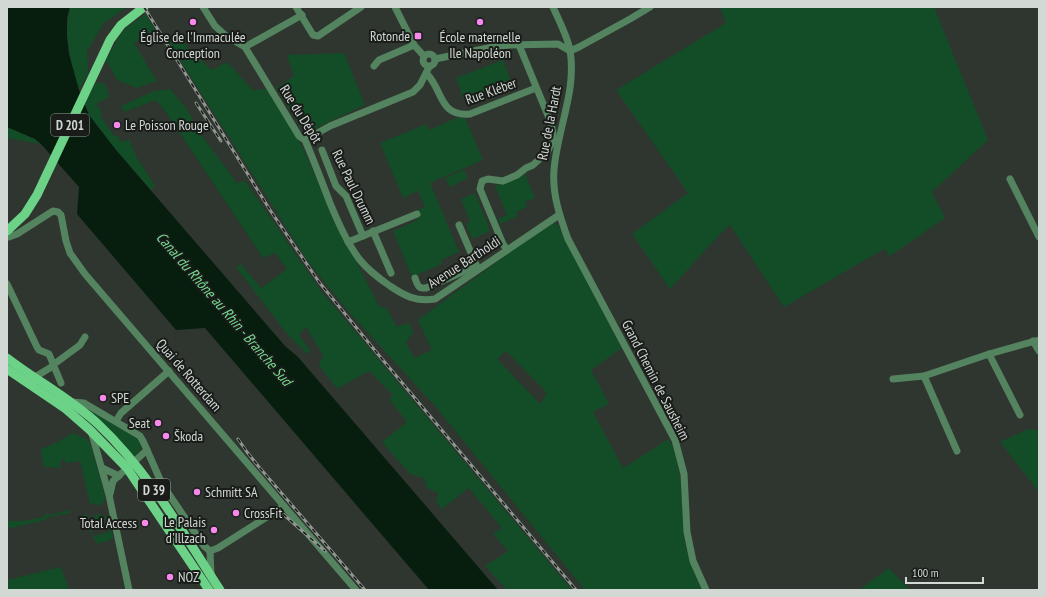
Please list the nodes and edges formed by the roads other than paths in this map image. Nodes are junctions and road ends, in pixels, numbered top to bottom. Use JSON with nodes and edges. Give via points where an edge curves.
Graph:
{"nodes":[{"id":1,"x":144,"y":7,"type":"edge"},
{"id":2,"x":203,"y":7,"type":"edge"},
{"id":3,"x":296,"y":7,"type":"edge"},
{"id":4,"x":345,"y":7,"type":"edge"},
{"id":5,"x":361,"y":7,"type":"edge"},
{"id":6,"x":395,"y":7,"type":"edge"},
{"id":7,"x":554,"y":7,"type":"edge"},
{"id":8,"x":650,"y":7,"type":"edge"},
{"id":9,"x":350,"y":14,"type":"junction"},
{"id":10,"x":302,"y":15,"type":"junction"},
{"id":11,"x":565,"y":36,"type":"junction"},
{"id":12,"x":558,"y":44,"type":"junction"},
{"id":13,"x":414,"y":45,"type":"junction"},
{"id":14,"x":519,"y":45,"type":"junction"},
{"id":15,"x":245,"y":47,"type":"junction"},
{"id":16,"x":570,"y":51,"type":"junction"},
{"id":17,"x":424,"y":56,"type":"junction"},
{"id":18,"x":435,"y":59,"type":"junction"},
{"id":19,"x":374,"y":66,"type":"dead end"},
{"id":20,"x":428,"y":70,"type":"junction"},
{"id":21,"x":536,"y":88,"type":"junction"},
{"id":22,"x":305,"y":140,"type":"junction"},
{"id":23,"x":322,"y":150,"type":"dead end"},
{"id":24,"x":1010,"y":179,"type":"dead end"},
{"id":25,"x":417,"y":214,"type":"dead end"},
{"id":26,"x":559,"y":215,"type":"junction"},
{"id":27,"x":459,"y":225,"type":"dead end"},
{"id":28,"x":7,"y":231,"type":"edge"},
{"id":29,"x":373,"y":231,"type":"junction"},
{"id":30,"x":7,"y":236,"type":"edge"},
{"id":31,"x":363,"y":236,"type":"junction"},
{"id":32,"x":1039,"y":237,"type":"edge"},
{"id":33,"x":348,"y":242,"type":"junction"},
{"id":34,"x":507,"y":250,"type":"junction"},
{"id":35,"x":477,"y":268,"type":"junction"},
{"id":36,"x":391,"y":274,"type":"dead end"},
{"id":37,"x":415,"y":278,"type":"dead end"},
{"id":38,"x":442,"y":282,"type":"junction"},
{"id":39,"x":7,"y":284,"type":"edge"},
{"id":40,"x":446,"y":292,"type":"junction"},
{"id":41,"x":85,"y":337,"type":"dead end"},
{"id":42,"x":1036,"y":340,"type":"edge"},
{"id":43,"x":1039,"y":351,"type":"edge"},
{"id":44,"x":989,"y":354,"type":"junction"},
{"id":45,"x":7,"y":358,"type":"edge"},
{"id":46,"x":53,"y":365,"type":"junction"},
{"id":47,"x":7,"y":369,"type":"edge"},
{"id":48,"x":166,"y":373,"type":"junction"},
{"id":49,"x":924,"y":376,"type":"junction"},
{"id":50,"x":35,"y":377,"type":"junction"},
{"id":51,"x":893,"y":379,"type":"dead end"},
{"id":52,"x":61,"y":383,"type":"dead end"},
{"id":53,"x":72,"y":402,"type":"junction"},
{"id":54,"x":1020,"y":415,"type":"dead end"},
{"id":55,"x":116,"y":420,"type":"junction"},
{"id":56,"x":90,"y":430,"type":"junction"},
{"id":57,"x":148,"y":450,"type":"junction"},
{"id":58,"x":957,"y":451,"type":"dead end"},
{"id":59,"x":130,"y":465,"type":"junction"},
{"id":60,"x":102,"y":468,"type":"junction"},
{"id":61,"x":119,"y":476,"type":"junction"},
{"id":62,"x":109,"y":495,"type":"junction"},
{"id":63,"x":284,"y":506,"type":"junction"},
{"id":64,"x":210,"y":551,"type":"junction"},
{"id":65,"x":210,"y":575,"type":"junction"},
{"id":66,"x":129,"y":590,"type":"edge"},
{"id":67,"x":209,"y":590,"type":"edge"},
{"id":68,"x":220,"y":590,"type":"edge"},
{"id":69,"x":356,"y":590,"type":"edge"},
{"id":70,"x":706,"y":590,"type":"edge"}],
"edges":[{"from":1,"to":28,"type":"main road","number":"D 201","via":[[121,25],[110,40],[30,207]]},
{"from":2,"to":15,"type":"street","via":[[215,26]]},
{"from":3,"to":10,"type":"street"},
{"from":4,"to":9,"type":"street"},
{"from":5,"to":9,"type":"street"},
{"from":6,"to":13,"type":"street"},
{"from":7,"to":11,"type":"street","name":"Rue de la Hardt"},
{"from":8,"to":16,"type":"street"},
{"from":9,"to":10,"type":"street","via":[[318,36],[313,35]]},
{"from":10,"to":15,"type":"street"},
{"from":11,"to":12,"type":"street"},
{"from":11,"to":16,"type":"street","name":"Rue de la Hardt"},
{"from":12,"to":14,"type":"street"},
{"from":12,"to":16,"type":"street"},
{"from":13,"to":17,"type":"street"},
{"from":13,"to":19,"type":"street","via":[[379,60]]},
{"from":14,"to":18,"type":"street","via":[[493,47]]},
{"from":14,"to":21,"type":"street"},
{"from":15,"to":22,"type":"street","name":"Rue du Dépôt","via":[[298,136]]},
{"from":16,"to":26,"type":"street","name":"Rue de la Hardt","via":[[570,86],[554,170]]},
{"from":17,"to":18,"type":"street","via":[[431,54]]},
{"from":17,"to":20,"type":"street","via":[[423,63]]},
{"from":18,"to":20,"type":"street","via":[[434,65]]},
{"from":20,"to":21,"type":"street","name":"Rue Kléber","via":[[446,107],[462,115]]},
{"from":20,"to":22,"type":"street","via":[[413,92],[330,126]]},
{"from":21,"to":34,"type":"street","via":[[551,123],[553,138],[549,149],[533,165],[517,175],[502,181],[488,179],[480,185]]},
{"from":22,"to":33,"type":"street","name":"Rue du Dépôt"},
{"from":23,"to":31,"type":"street","name":"Rue Paul Drumm","via":[[336,186],[346,196]]},
{"from":24,"to":32,"type":"street"},
{"from":25,"to":29,"type":"street"},
{"from":26,"to":34,"type":"street","name":"Avenue Bartholdi"},
{"from":26,"to":70,"type":"street","name":"Grand Chemin de Sausheim","via":[[568,239],[675,440],[684,474],[687,532],[693,562]]},
{"from":27,"to":35,"type":"street"},
{"from":29,"to":31,"type":"street"},
{"from":29,"to":36,"type":"street"},
{"from":30,"to":48,"type":"street","name":"Quai de Rotterdam","via":[[17,234],[53,211],[58,212],[61,215],[67,246],[75,261]]},
{"from":31,"to":33,"type":"street"},
{"from":33,"to":40,"type":"street","name":"Avenue Bartholdi","via":[[361,261],[400,293],[424,301]]},
{"from":34,"to":35,"type":"street","name":"Avenue Bartholdi"},
{"from":35,"to":38,"type":"street"},
{"from":35,"to":40,"type":"street","name":"Avenue Bartholdi"},
{"from":37,"to":38,"type":"street","via":[[422,289]]},
{"from":38,"to":40,"type":"street"},
{"from":39,"to":46,"type":"street","via":[[37,347],[49,354]]},
{"from":41,"to":46,"type":"street","via":[[77,347]]},
{"from":42,"to":43,"type":"street"},
{"from":42,"to":44,"type":"street"},
{"from":44,"to":49,"type":"street"},
{"from":44,"to":54,"type":"street"},
{"from":45,"to":50,"type":"main road","number":"D 39"},
{"from":46,"to":50,"type":"street"},
{"from":46,"to":52,"type":"street"},
{"from":47,"to":56,"type":"main road","number":"D 39","via":[[66,409]]},
{"from":48,"to":55,"type":"street"},
{"from":48,"to":63,"type":"street","name":"Quai de Rotterdam"},
{"from":49,"to":51,"type":"street"},
{"from":49,"to":58,"type":"street"},
{"from":50,"to":53,"type":"main road","number":"D 39"},
{"from":53,"to":55,"type":"street","via":[[84,403]]},
{"from":53,"to":59,"type":"main road","number":"D 39","via":[[98,424]]},
{"from":55,"to":57,"type":"street","via":[[140,436]]},
{"from":56,"to":59,"type":"main road","number":"D 39"},
{"from":56,"to":60,"type":"street"},
{"from":57,"to":59,"type":"street"},
{"from":57,"to":64,"type":"street","via":[[162,484]]},
{"from":59,"to":61,"type":"street"},
{"from":59,"to":65,"type":"main road","number":"D 39","via":[[153,489]]},
{"from":59,"to":67,"type":"main road","number":"D 39"},
{"from":60,"to":61,"type":"street"},
{"from":60,"to":62,"type":"street"},
{"from":61,"to":62,"type":"street","via":[[112,483]]},
{"from":62,"to":66,"type":"street","via":[[116,543]]},
{"from":63,"to":64,"type":"street"},
{"from":63,"to":69,"type":"street","name":"Quai de Rotterdam"},
{"from":64,"to":65,"type":"street"},
{"from":65,"to":68,"type":"main road","number":"D 39"}]}
